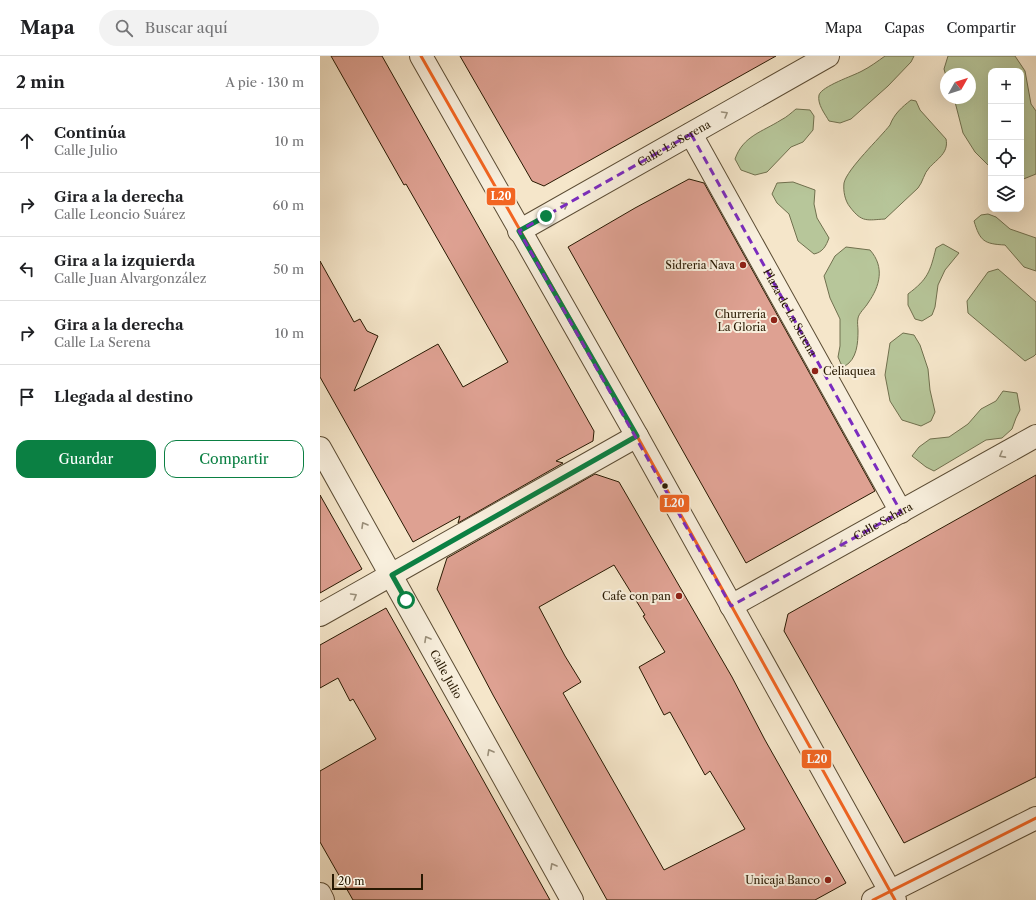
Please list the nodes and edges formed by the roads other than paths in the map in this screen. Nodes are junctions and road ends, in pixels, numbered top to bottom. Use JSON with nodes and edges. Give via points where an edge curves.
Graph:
{"nodes":[{"id":1,"x":421,"y":56,"type":"edge"},
{"id":2,"x":828,"y":56,"type":"edge"},
{"id":3,"x":691,"y":134,"type":"junction"},
{"id":4,"x":519,"y":231,"type":"junction"},
{"id":5,"x":637,"y":436,"type":"junction"},
{"id":6,"x":1036,"y":436,"type":"edge"},
{"id":7,"x":320,"y":448,"type":"edge"},
{"id":8,"x":901,"y":512,"type":"junction"},
{"id":9,"x":392,"y":575,"type":"junction"},
{"id":10,"x":731,"y":606,"type":"junction"},
{"id":11,"x":320,"y":615,"type":"edge"},
{"id":12,"x":1036,"y":818,"type":"edge"},
{"id":13,"x":320,"y":894,"type":"edge"},
{"id":14,"x":887,"y":897,"type":"edge"},
{"id":15,"x":323,"y":900,"type":"edge"},
{"id":16,"x":572,"y":900,"type":"edge"}],
"edges":[{"from":1,"to":4,"type":"street"},
{"from":3,"to":2,"type":"street","name":"Calle La Serena","one_way":true},
{"from":4,"to":3,"type":"street","name":"Calle La Serena","one_way":true},
{"from":3,"to":8,"type":"street","name":"Plaza de La Serena"},
{"from":4,"to":5,"type":"street"},
{"from":5,"to":9,"type":"street"},
{"from":5,"to":10,"type":"street"},
{"from":6,"to":8,"type":"street","name":"Calle Sahara","one_way":true},
{"from":9,"to":7,"type":"street","name":"Calle Julio","one_way":true},
{"from":8,"to":10,"type":"street","name":"Calle Sahara","one_way":true},
{"from":11,"to":9,"type":"street","one_way":true},
{"from":16,"to":9,"type":"street","name":"Calle Julio","one_way":true},
{"from":10,"to":14,"type":"street"},
{"from":12,"to":14,"type":"street"},
{"from":13,"to":15,"type":"street"}]}
